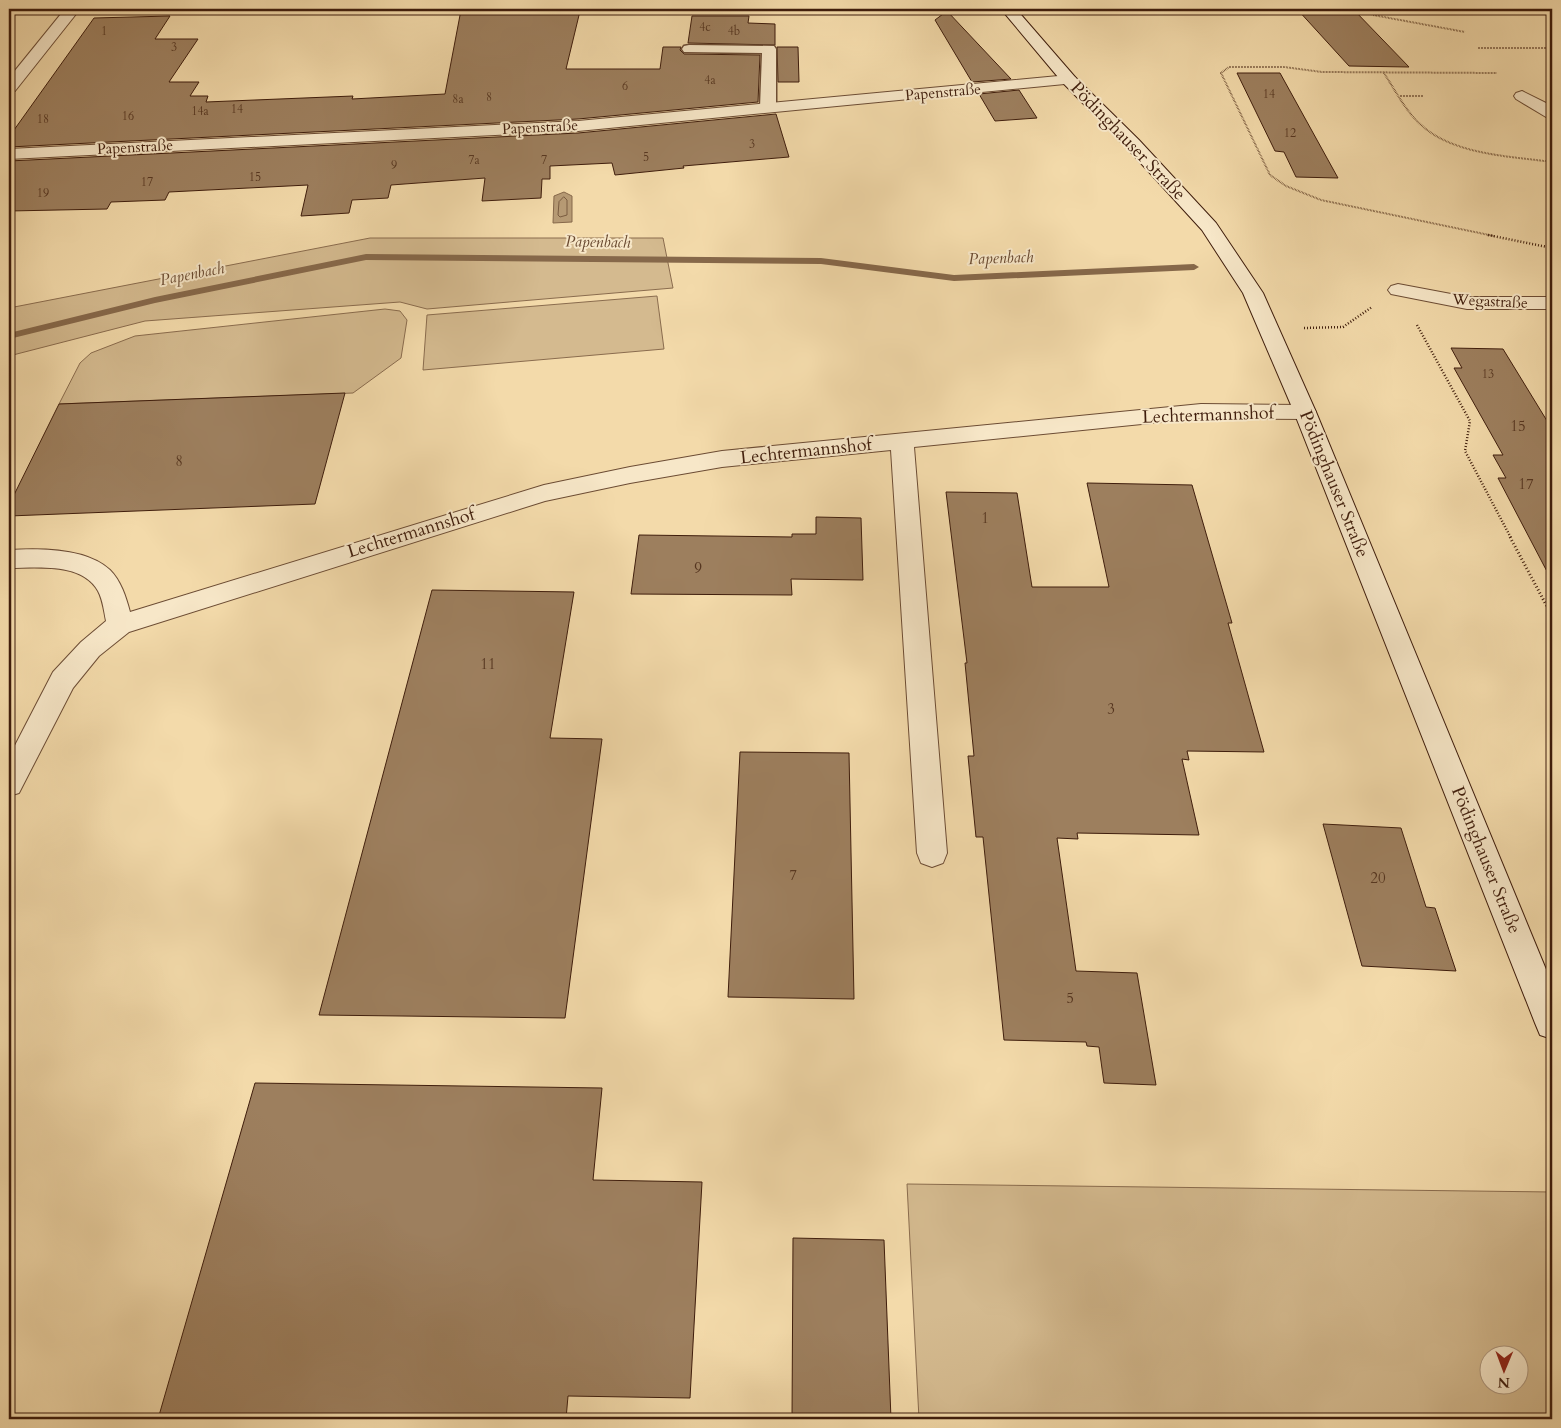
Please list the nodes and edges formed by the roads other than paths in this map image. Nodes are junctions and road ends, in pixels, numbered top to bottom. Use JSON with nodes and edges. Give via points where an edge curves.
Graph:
{"nodes":[{"id":1,"x":73,"y":9,"type":"edge"},
{"id":2,"x":1009,"y":9,"type":"edge"},
{"id":3,"x":688,"y":49,"type":"dead end"},
{"id":4,"x":1069,"y":80,"type":"junction"},
{"id":5,"x":9,"y":88,"type":"edge"},
{"id":6,"x":1522,"y":96,"type":"dead end"},
{"id":7,"x":768,"y":108,"type":"junction"},
{"id":8,"x":1552,"y":113,"type":"edge"},
{"id":9,"x":9,"y":154,"type":"edge"},
{"id":10,"x":1398,"y":290,"type":"road end"},
{"id":11,"x":1552,"y":303,"type":"edge"},
{"id":12,"x":1305,"y":412,"type":"junction"},
{"id":13,"x":902,"y":441,"type":"junction"},
{"id":14,"x":9,"y":559,"type":"edge"},
{"id":15,"x":120,"y":625,"type":"junction"},
{"id":16,"x":9,"y":784,"type":"edge"},
{"id":17,"x":932,"y":853,"type":"dead end"},
{"id":18,"x":1552,"y":1023,"type":"edge"}],
"edges":[{"from":1,"to":5,"type":"street"},
{"from":2,"to":4,"type":"street","name":"Pödinghauser Straße"},
{"from":3,"to":7,"type":"lane","via":[[769,49]]},
{"from":4,"to":7,"type":"street","name":"Papenstraße"},
{"from":4,"to":12,"type":"street","name":"Pödinghauser Straße","via":[[1209,227],[1253,293]]},
{"from":6,"to":8,"type":"street"},
{"from":7,"to":9,"type":"street","name":"Papenstraße","via":[[578,126]]},
{"from":10,"to":11,"type":"street","name":"Wegastraße","via":[[1467,303]]},
{"from":12,"to":13,"type":"street","name":"Lechtermannshof","via":[[1201,411]]},
{"from":12,"to":18,"type":"street","name":"Pödinghauser Straße"},
{"from":13,"to":15,"type":"street","name":"Lechtermannshof","via":[[722,459],[544,493]]},
{"from":13,"to":17,"type":"street"},
{"from":14,"to":15,"type":"street","via":[[31,558],[82,564],[109,587]]},
{"from":15,"to":16,"type":"street","name":"Lechtermannshof","via":[[90,650],[63,680]]}]}
